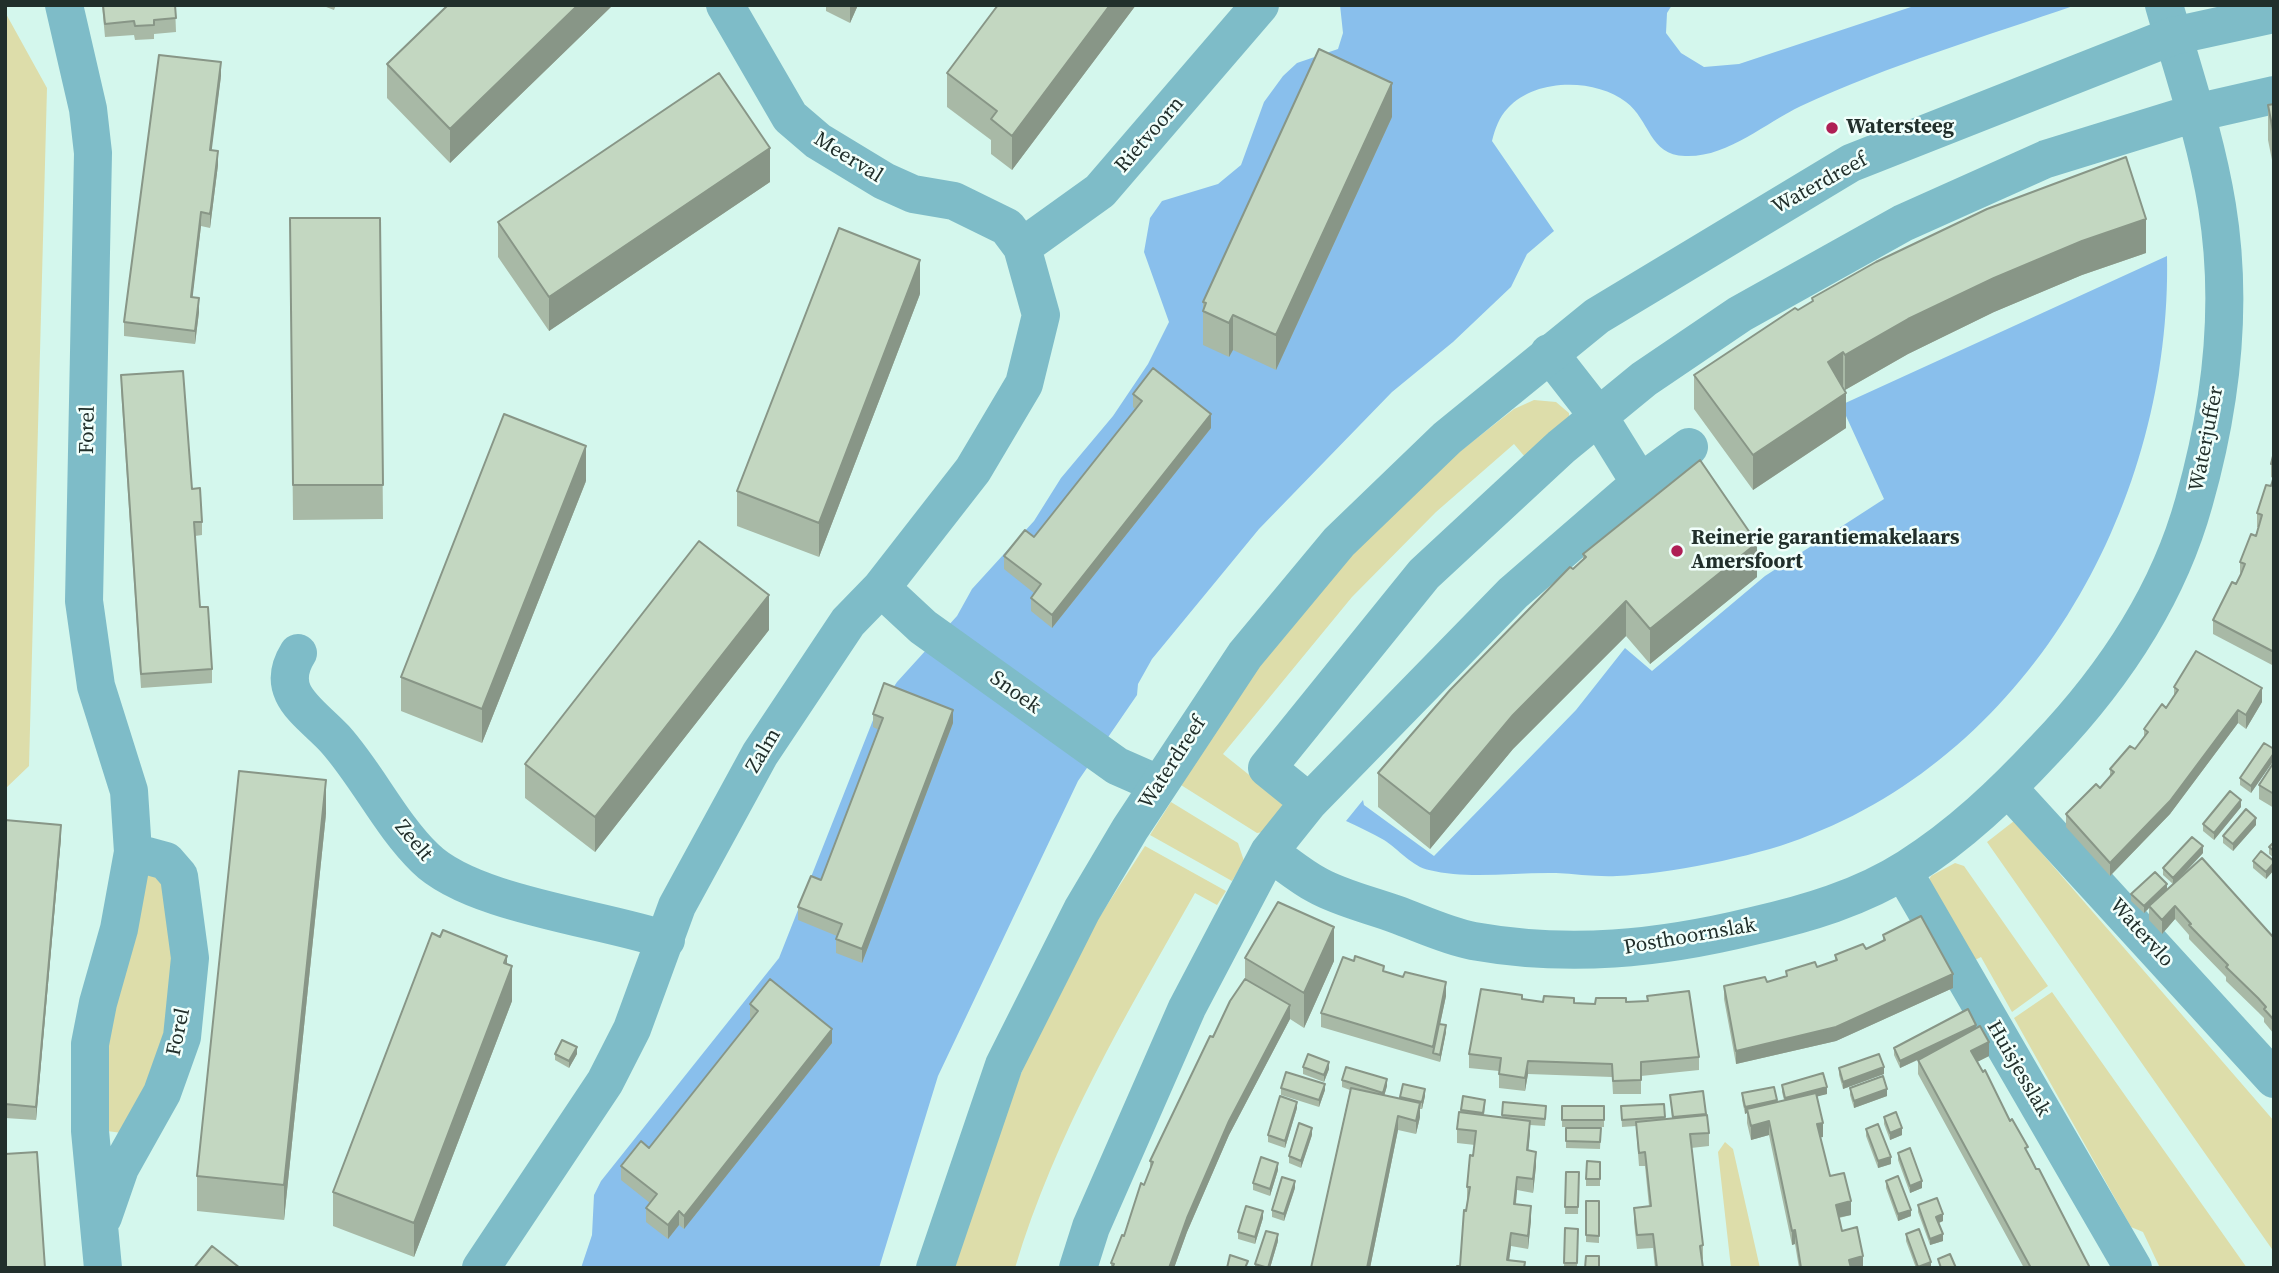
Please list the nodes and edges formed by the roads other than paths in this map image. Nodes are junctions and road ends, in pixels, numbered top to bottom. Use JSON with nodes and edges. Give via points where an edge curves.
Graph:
{"nodes":[{"id":1,"x":64,"y":5,"type":"edge"},
{"id":2,"x":725,"y":5,"type":"edge"},
{"id":3,"x":1260,"y":5,"type":"edge"},
{"id":4,"x":2274,"y":14,"type":"edge"},
{"id":5,"x":2169,"y":21,"type":"edge"},
{"id":6,"x":2274,"y":95,"type":"edge"},
{"id":7,"x":2195,"y":113,"type":"junction"},
{"id":8,"x":1023,"y":247,"type":"junction"},
{"id":9,"x":1549,"y":353,"type":"junction"},
{"id":10,"x":1599,"y":417,"type":"junction"},
{"id":11,"x":1689,"y":447,"type":"dead end"},
{"id":12,"x":1640,"y":483,"type":"junction"},
{"id":13,"x":881,"y":588,"type":"junction"},
{"id":14,"x":298,"y":653,"type":"dead end"},
{"id":15,"x":1158,"y":783,"type":"junction"},
{"id":16,"x":2008,"y":788,"type":"junction"},
{"id":17,"x":1309,"y":802,"type":"junction"},
{"id":18,"x":133,"y":852,"type":"junction"},
{"id":19,"x":1269,"y":852,"type":"junction"},
{"id":20,"x":1903,"y":871,"type":"junction"},
{"id":21,"x":666,"y":940,"type":"junction"},
{"id":22,"x":2274,"y":1079,"type":"edge"},
{"id":23,"x":99,"y":1228,"type":"junction"},
{"id":24,"x":103,"y":1268,"type":"edge"},
{"id":25,"x":481,"y":1268,"type":"edge"},
{"id":26,"x":935,"y":1268,"type":"edge"},
{"id":27,"x":1078,"y":1268,"type":"edge"},
{"id":28,"x":2133,"y":1268,"type":"edge"}],
"edges":[{"from":1,"to":18,"type":"street","name":"Forel","via":[[88,109],[93,153],[85,614],[96,686],[129,791]]},
{"from":2,"to":8,"type":"street","name":"Meerval","via":[[790,117],[818,141],[903,190],[954,201],[982,214],[1007,227]]},
{"from":3,"to":8,"type":"street","name":"Rietvoorn","via":[[1100,191]]},
{"from":4,"to":5,"type":"street","name":"Waterdreef"},
{"from":5,"to":7,"type":"street","name":"Waterjuffer"},
{"from":5,"to":9,"type":"street","name":"Waterdreef","via":[[1851,163],[1597,316]]},
{"from":6,"to":7,"type":"street"},
{"from":7,"to":10,"type":"street","via":[[2046,159],[1903,223],[1740,314],[1644,379]]},
{"from":7,"to":16,"type":"street","name":"Waterjuffer","via":[[2217,205],[2223,303],[2215,407],[2194,503],[2173,561],[2118,664]]},
{"from":8,"to":13,"type":"street","name":"Zalm","via":[[1041,316],[1024,384],[973,470]]},
{"from":9,"to":10,"type":"street"},
{"from":9,"to":15,"type":"street","name":"Waterdreef","via":[[1447,438],[1339,542],[1245,655]]},
{"from":10,"to":12,"type":"street"},
{"from":10,"to":17,"type":"street","via":[[1424,574],[1267,768]]},
{"from":11,"to":12,"type":"street"},
{"from":12,"to":17,"type":"street","via":[[1513,593]]},
{"from":13,"to":15,"type":"street","name":"Snoek","via":[[923,627],[1117,766]]},
{"from":13,"to":21,"type":"street","name":"Zalm","via":[[848,622],[760,754],[677,906]]},
{"from":14,"to":21,"type":"street","name":"Zeelt","via":[[289,677],[291,694],[343,749],[426,860],[462,883],[506,898]]},
{"from":15,"to":26,"type":"street","name":"Waterdreef","via":[[1082,910],[1004,1065]]},
{"from":16,"to":20,"type":"street","name":"Posthoornslak","via":[[1965,829]]},
{"from":16,"to":22,"type":"street","name":"Watervlo"},
{"from":17,"to":19,"type":"street"},
{"from":18,"to":23,"type":"street","name":"Forel","via":[[90,1044],[90,1131]]},
{"from":18,"to":23,"type":"street","name":"Forel","via":[[166,861],[179,876],[190,958],[182,1037],[162,1093],[120,1168]]},
{"from":19,"to":20,"type":"street","name":"Posthoornslak","via":[[1319,886],[1470,941],[1571,953],[1646,948],[1804,914]]},
{"from":19,"to":27,"type":"street","via":[[1187,1008],[1091,1227]]},
{"from":20,"to":28,"type":"street","name":"Huisjesslak"},
{"from":21,"to":25,"type":"street","name":"Zalm","via":[[632,1029],[605,1082]]},
{"from":23,"to":24,"type":"street","name":"Forel"}]}
